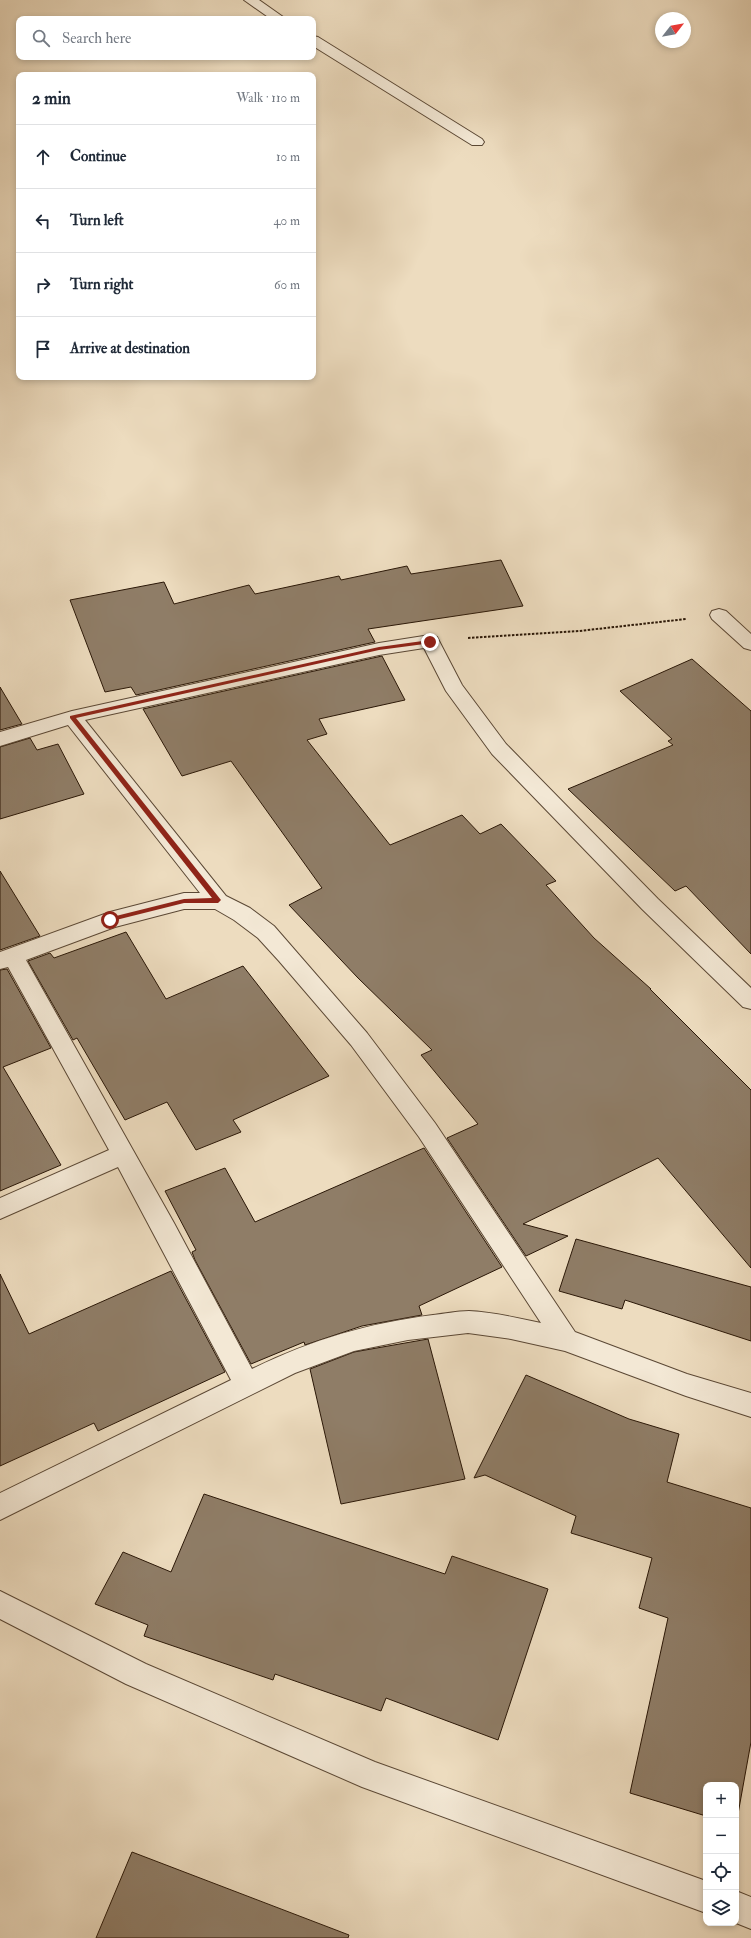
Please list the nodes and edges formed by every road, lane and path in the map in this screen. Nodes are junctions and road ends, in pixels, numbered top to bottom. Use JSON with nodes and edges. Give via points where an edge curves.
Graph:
{"nodes":[{"id":1,"x":250,"y":0,"type":"edge"},
{"id":2,"x":275,"y":16,"type":"edge"},
{"id":3,"x":316,"y":42,"type":"edge"},
{"id":4,"x":477,"y":142,"type":"dead end"},
{"id":5,"x":719,"y":615,"type":"joint"},
{"id":6,"x":430,"y":642,"type":"junction"},
{"id":7,"x":751,"y":644,"type":"edge"},
{"id":8,"x":72,"y":717,"type":"junction"},
{"id":9,"x":0,"y":739,"type":"edge"},
{"id":10,"x":218,"y":900,"type":"junction"},
{"id":11,"x":6,"y":958,"type":"edge"},
{"id":12,"x":751,"y":1001,"type":"edge"},
{"id":13,"x":122,"y":1154,"type":"junction"},
{"id":14,"x":0,"y":1209,"type":"edge"},
{"id":15,"x":566,"y":1340,"type":"junction"},
{"id":16,"x":247,"y":1384,"type":"junction"},
{"id":17,"x":751,"y":1405,"type":"edge"},
{"id":18,"x":0,"y":1507,"type":"edge"},
{"id":19,"x":0,"y":1604,"type":"edge"},
{"id":20,"x":703,"y":1895,"type":"edge"},
{"id":21,"x":739,"y":1909,"type":"edge"},
{"id":22,"x":751,"y":1913,"type":"edge"}],
"edges":[{"from":1,"to":2,"type":"street"},
{"from":3,"to":4,"type":"street"},
{"from":5,"to":6,"type":"path","via":[[579,631],[522,633]]},
{"from":5,"to":7,"type":"street"},
{"from":6,"to":8,"type":"street","via":[[379,649]]},
{"from":6,"to":12,"type":"street","via":[[453,687],[499,749],[650,904]]},
{"from":8,"to":9,"type":"street"},
{"from":8,"to":10,"type":"street"},
{"from":10,"to":11,"type":"street","via":[[184,901],[110,920]]},
{"from":10,"to":15,"type":"street","via":[[266,932],[359,1038],[427,1130]]},
{"from":11,"to":13,"type":"street"},
{"from":13,"to":14,"type":"street"},
{"from":13,"to":16,"type":"street"},
{"from":15,"to":16,"type":"street","via":[[468,1322],[408,1328],[353,1340],[286,1365]]},
{"from":15,"to":17,"type":"street","via":[[686,1385]]},
{"from":16,"to":18,"type":"street"},
{"from":19,"to":20,"type":"street","via":[[136,1674],[373,1776]]},
{"from":21,"to":22,"type":"street"}]}
